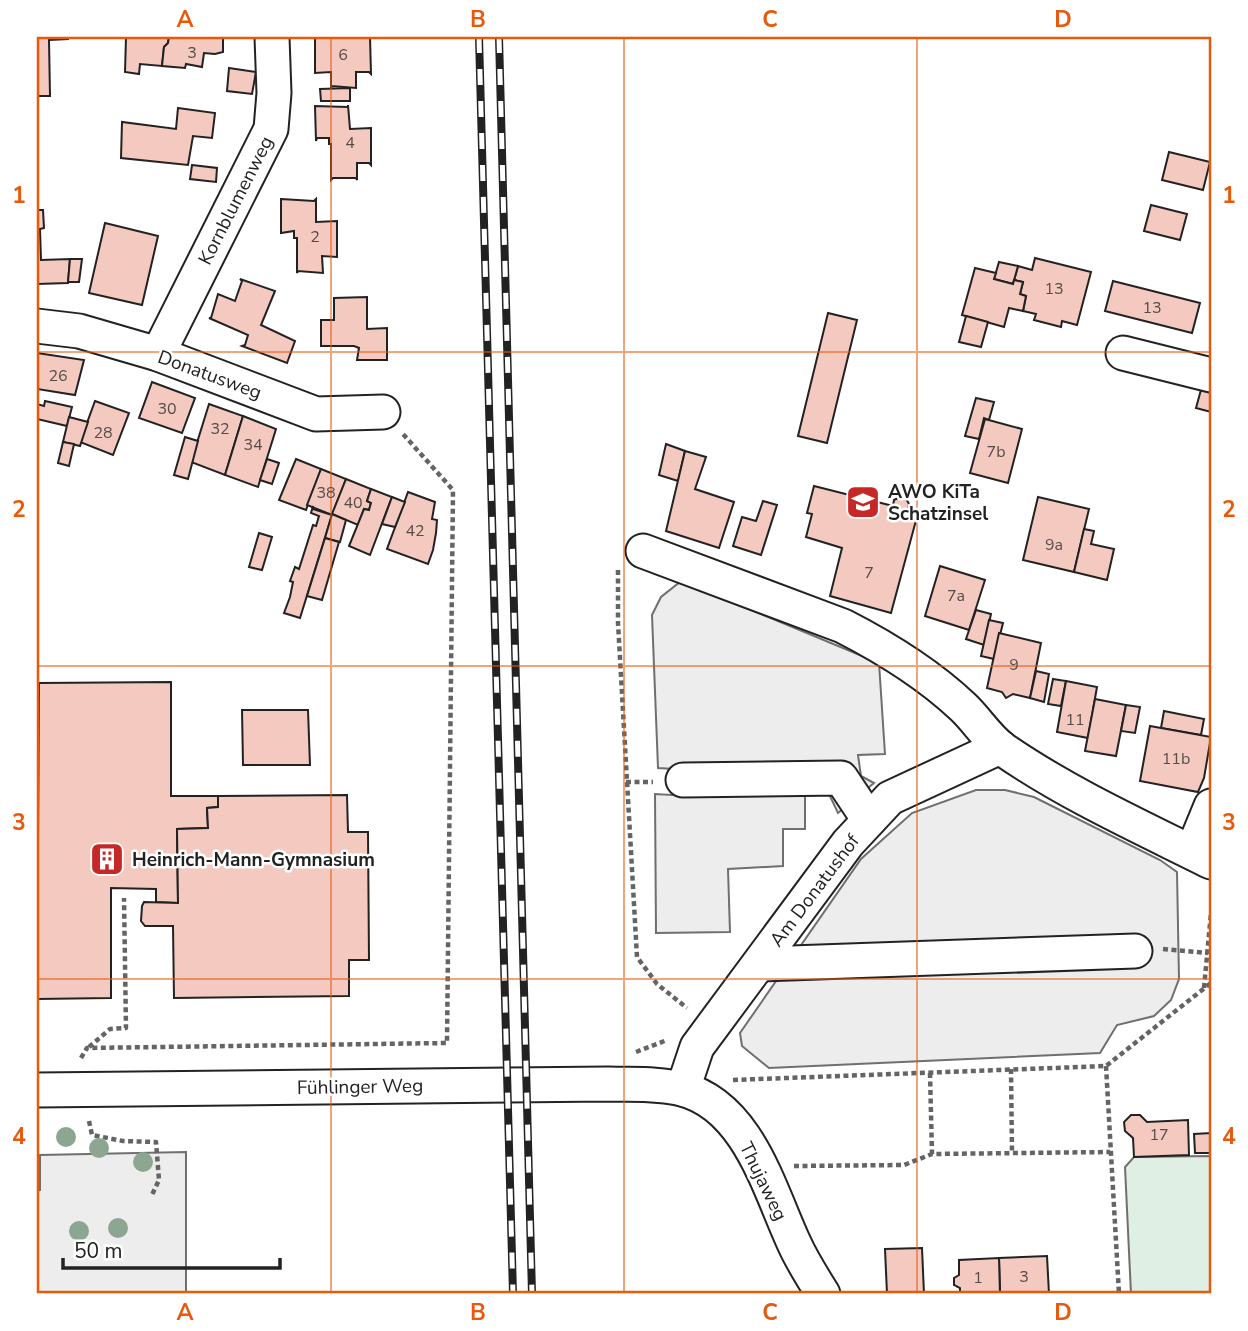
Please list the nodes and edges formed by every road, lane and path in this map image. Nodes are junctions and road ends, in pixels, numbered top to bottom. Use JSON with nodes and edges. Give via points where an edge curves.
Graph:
{"nodes":[{"id":1,"x":272,"y":37,"type":"edge"},
{"id":2,"x":37,"y":326,"type":"edge"},
{"id":3,"x":1123,"y":353,"type":"dead end"},
{"id":4,"x":158,"y":354,"type":"junction"},
{"id":5,"x":1211,"y":375,"type":"edge"},
{"id":6,"x":383,"y":412,"type":"joint"},
{"id":7,"x":643,"y":551,"type":"joint"},
{"id":8,"x":1000,"y":747,"type":"junction"},
{"id":9,"x":683,"y":780,"type":"dead end"},
{"id":10,"x":1211,"y":806,"type":"edge"},
{"id":11,"x":869,"y":820,"type":"junction"},
{"id":12,"x":1201,"y":857,"type":"edge"},
{"id":13,"x":124,"y":898,"type":"dead end"},
{"id":14,"x":1211,"y":913,"type":"edge"},
{"id":15,"x":1135,"y":951,"type":"joint"},
{"id":16,"x":1208,"y":953,"type":"junction"},
{"id":17,"x":759,"y":964,"type":"junction"},
{"id":18,"x":1211,"y":983,"type":"edge"},
{"id":19,"x":1204,"y":989,"type":"junction"},
{"id":20,"x":696,"y":1015,"type":"dead end"},
{"id":21,"x":87,"y":1048,"type":"junction"},
{"id":22,"x":1106,"y":1066,"type":"junction"},
{"id":23,"x":1011,"y":1069,"type":"junction"},
{"id":24,"x":930,"y":1073,"type":"junction"},
{"id":25,"x":81,"y":1075,"type":"junction"},
{"id":26,"x":732,"y":1080,"type":"dead end"},
{"id":27,"x":37,"y":1090,"type":"edge"},
{"id":28,"x":683,"y":1090,"type":"junction"},
{"id":29,"x":1110,"y":1152,"type":"junction"},
{"id":30,"x":1012,"y":1153,"type":"junction"},
{"id":31,"x":932,"y":1154,"type":"junction"},
{"id":32,"x":793,"y":1166,"type":"dead end"},
{"id":33,"x":151,"y":1197,"type":"dead end"},
{"id":34,"x":823,"y":1294,"type":"edge"},
{"id":35,"x":1119,"y":1294,"type":"edge"}],
"edges":[{"from":1,"to":4,"type":"street","name":"Kornblumenweg","via":[[271,129]]},
{"from":2,"to":4,"type":"street","name":"Donatusweg","via":[[79,331]]},
{"from":3,"to":5,"type":"street"},
{"from":4,"to":6,"type":"street","name":"Donatusweg","via":[[316,414]]},
{"from":6,"to":21,"type":"path","via":[[453,490],[447,1043]]},
{"from":7,"to":8,"type":"street","via":[[875,642],[944,690]]},
{"from":7,"to":20,"type":"path","via":[[618,565],[637,957],[657,984]]},
{"from":8,"to":11,"type":"street","name":"Am Donatushof","via":[[890,798]]},
{"from":8,"to":12,"type":"street","via":[[1046,777]]},
{"from":9,"to":11,"type":"street","via":[[841,778]]},
{"from":10,"to":12,"type":"street"},
{"from":11,"to":17,"type":"street","name":"Am Donatushof","via":[[808,894]]},
{"from":13,"to":21,"type":"path","via":[[126,1028],[110,1029]]},
{"from":14,"to":16,"type":"path"},
{"from":15,"to":16,"type":"path","via":[[1171,948]]},
{"from":15,"to":17,"type":"street"},
{"from":16,"to":19,"type":"path"},
{"from":17,"to":28,"type":"street","name":"Am Donatushof","via":[[697,1047]]},
{"from":18,"to":19,"type":"path"},
{"from":19,"to":22,"type":"path"},
{"from":21,"to":25,"type":"path"},
{"from":22,"to":23,"type":"path"},
{"from":22,"to":29,"type":"path"},
{"from":23,"to":24,"type":"path"},
{"from":23,"to":30,"type":"path"},
{"from":24,"to":26,"type":"path"},
{"from":24,"to":31,"type":"path"},
{"from":25,"to":27,"type":"street","name":"Fühlinger Weg"},
{"from":25,"to":28,"type":"street","name":"Fühlinger Weg","via":[[608,1084]]},
{"from":25,"to":33,"type":"path","via":[[92,1135],[123,1142],[156,1142],[159,1180]]},
{"from":28,"to":34,"type":"street","name":"Thujaweg","via":[[712,1103],[734,1121]]},
{"from":29,"to":30,"type":"path"},
{"from":29,"to":35,"type":"path"},
{"from":30,"to":31,"type":"path"},
{"from":31,"to":32,"type":"path","via":[[904,1166]]}]}
